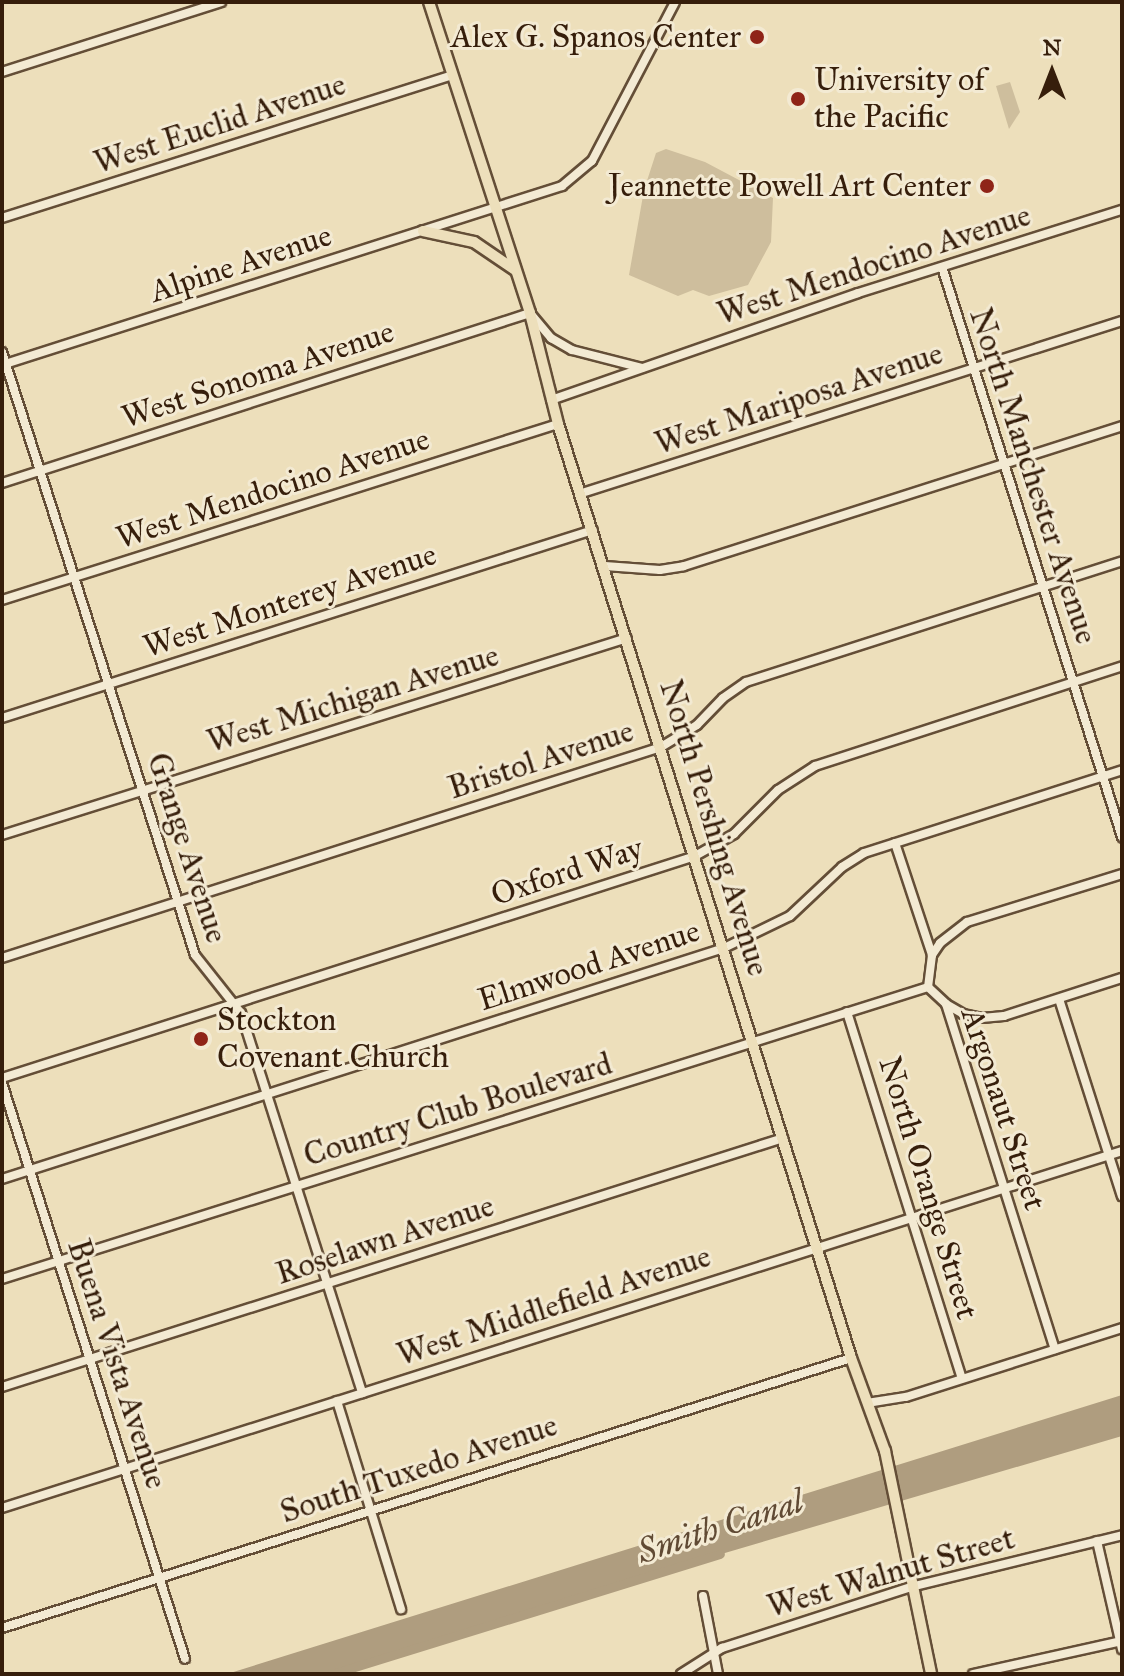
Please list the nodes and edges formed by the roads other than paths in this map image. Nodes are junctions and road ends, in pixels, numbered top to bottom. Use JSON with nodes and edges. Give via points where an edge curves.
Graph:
{"nodes":[{"id":1,"x":221,"y":2,"type":"edge"},
{"id":2,"x":429,"y":2,"type":"edge"},
{"id":3,"x":675,"y":2,"type":"edge"},
{"id":4,"x":2,"y":72,"type":"edge"},
{"id":5,"x":453,"y":75,"type":"junction"},
{"id":6,"x":494,"y":208,"type":"junction"},
{"id":7,"x":1122,"y":210,"type":"edge"},
{"id":8,"x":2,"y":218,"type":"edge"},
{"id":9,"x":423,"y":231,"type":"junction"},
{"id":10,"x":942,"y":267,"type":"junction"},
{"id":11,"x":515,"y":270,"type":"junction"},
{"id":12,"x":530,"y":313,"type":"junction"},
{"id":13,"x":1122,"y":321,"type":"edge"},
{"id":14,"x":2,"y":352,"type":"edge"},
{"id":15,"x":4,"y":364,"type":"edge"},
{"id":16,"x":642,"y":368,"type":"junction"},
{"id":17,"x":974,"y":369,"type":"junction"},
{"id":18,"x":551,"y":400,"type":"junction"},
{"id":19,"x":558,"y":424,"type":"junction"},
{"id":20,"x":1122,"y":426,"type":"edge"},
{"id":21,"x":1004,"y":464,"type":"junction"},
{"id":22,"x":40,"y":470,"type":"junction"},
{"id":23,"x":2,"y":483,"type":"edge"},
{"id":24,"x":582,"y":493,"type":"junction"},
{"id":25,"x":593,"y":530,"type":"junction"},
{"id":26,"x":1122,"y":561,"type":"edge"},
{"id":27,"x":605,"y":566,"type":"junction"},
{"id":28,"x":74,"y":577,"type":"junction"},
{"id":29,"x":1042,"y":586,"type":"junction"},
{"id":30,"x":2,"y":600,"type":"edge"},
{"id":31,"x":627,"y":638,"type":"junction"},
{"id":32,"x":1122,"y":666,"type":"edge"},
{"id":33,"x":1073,"y":681,"type":"junction"},
{"id":34,"x":108,"y":684,"type":"junction"},
{"id":35,"x":2,"y":718,"type":"edge"},
{"id":36,"x":661,"y":747,"type":"junction"},
{"id":37,"x":1122,"y":770,"type":"edge"},
{"id":38,"x":1103,"y":776,"type":"junction"},
{"id":39,"x":142,"y":790,"type":"junction"},
{"id":40,"x":2,"y":835,"type":"edge"},
{"id":41,"x":1122,"y":837,"type":"edge"},
{"id":42,"x":895,"y":843,"type":"junction"},
{"id":43,"x":695,"y":856,"type":"junction"},
{"id":44,"x":1122,"y":874,"type":"edge"},
{"id":45,"x":178,"y":902,"type":"junction"},
{"id":46,"x":724,"y":948,"type":"junction"},
{"id":47,"x":932,"y":955,"type":"junction"},
{"id":48,"x":2,"y":958,"type":"edge"},
{"id":49,"x":1122,"y":978,"type":"edge"},
{"id":50,"x":928,"y":987,"type":"junction"},
{"id":51,"x":1059,"y":999,"type":"junction"},
{"id":52,"x":232,"y":1004,"type":"junction"},
{"id":53,"x":946,"y":1004,"type":"junction"},
{"id":54,"x":847,"y":1012,"type":"junction"},
{"id":55,"x":754,"y":1042,"type":"junction"},
{"id":56,"x":2,"y":1081,"type":"edge"},
{"id":57,"x":267,"y":1094,"type":"junction"},
{"id":58,"x":783,"y":1138,"type":"junction"},
{"id":59,"x":1122,"y":1151,"type":"edge"},
{"id":60,"x":1109,"y":1155,"type":"junction"},
{"id":61,"x":30,"y":1170,"type":"junction"},
{"id":62,"x":2,"y":1179,"type":"edge"},
{"id":63,"x":296,"y":1186,"type":"junction"},
{"id":64,"x":1005,"y":1189,"type":"junction"},
{"id":65,"x":1122,"y":1196,"type":"edge"},
{"id":66,"x":912,"y":1218,"type":"junction"},
{"id":67,"x":816,"y":1247,"type":"junction"},
{"id":68,"x":59,"y":1261,"type":"junction"},
{"id":69,"x":2,"y":1279,"type":"edge"},
{"id":70,"x":327,"y":1284,"type":"junction"},
{"id":71,"x":1122,"y":1328,"type":"edge"},
{"id":72,"x":1055,"y":1349,"type":"junction"},
{"id":73,"x":851,"y":1358,"type":"junction"},
{"id":74,"x":90,"y":1360,"type":"junction"},
{"id":75,"x":962,"y":1378,"type":"junction"},
{"id":76,"x":2,"y":1387,"type":"edge"},
{"id":77,"x":362,"y":1393,"type":"junction"},
{"id":78,"x":337,"y":1401,"type":"junction"},
{"id":79,"x":867,"y":1403,"type":"junction"},
{"id":80,"x":125,"y":1469,"type":"junction"},
{"id":81,"x":2,"y":1508,"type":"edge"},
{"id":82,"x":370,"y":1509,"type":"junction"},
{"id":83,"x":1122,"y":1535,"type":"edge"},
{"id":84,"x":1097,"y":1541,"type":"junction"},
{"id":85,"x":160,"y":1578,"type":"junction"},
{"id":86,"x":911,"y":1587,"type":"junction"},
{"id":87,"x":703,"y":1596,"type":"dead end"},
{"id":88,"x":401,"y":1609,"type":"dead end"},
{"id":89,"x":2,"y":1628,"type":"edge"},
{"id":90,"x":1121,"y":1644,"type":"edge"},
{"id":91,"x":714,"y":1652,"type":"junction"},
{"id":92,"x":185,"y":1659,"type":"dead end"},
{"id":93,"x":681,"y":1674,"type":"edge"},
{"id":94,"x":718,"y":1674,"type":"edge"},
{"id":95,"x":931,"y":1674,"type":"edge"},
{"id":96,"x":973,"y":1674,"type":"edge"}],
"edges":[{"from":1,"to":4,"type":"street"},
{"from":2,"to":5,"type":"main road","name":"North Pershing Avenue"},
{"from":3,"to":6,"type":"street","name":"Alpine Avenue","via":[[586,169],[562,186]]},
{"from":5,"to":6,"type":"main road","name":"North Pershing Avenue"},
{"from":5,"to":8,"type":"street","name":"West Euclid Avenue"},
{"from":6,"to":9,"type":"street","name":"Alpine Avenue"},
{"from":6,"to":11,"type":"main road","name":"North Pershing Avenue"},
{"from":7,"to":10,"type":"street","name":"West Mendocino Avenue"},
{"from":9,"to":11,"type":"main road","via":[[474,242]]},
{"from":9,"to":15,"type":"street","name":"Alpine Avenue"},
{"from":10,"to":16,"type":"street","name":"West Mendocino Avenue"},
{"from":10,"to":17,"type":"street","name":"North Manchester Avenue"},
{"from":11,"to":12,"type":"main road","name":"North Pershing Avenue"},
{"from":12,"to":16,"type":"street","via":[[551,338],[572,350]]},
{"from":12,"to":18,"type":"main road","name":"North Pershing Avenue"},
{"from":12,"to":22,"type":"street","name":"West Sonoma Avenue"},
{"from":13,"to":17,"type":"street","name":"West Mariposa Avenue"},
{"from":14,"to":15,"type":"street","name":"Grange Avenue"},
{"from":15,"to":22,"type":"street","name":"Grange Avenue"},
{"from":16,"to":18,"type":"street","name":"West Mendocino Avenue"},
{"from":17,"to":21,"type":"street","name":"North Manchester Avenue"},
{"from":17,"to":24,"type":"street","name":"West Mariposa Avenue"},
{"from":18,"to":19,"type":"main road","name":"North Pershing Avenue"},
{"from":19,"to":24,"type":"main road","name":"North Pershing Avenue"},
{"from":19,"to":28,"type":"street","name":"West Mendocino Avenue"},
{"from":20,"to":21,"type":"street"},
{"from":21,"to":27,"type":"street","via":[[674,568]]},
{"from":21,"to":29,"type":"street","name":"North Manchester Avenue"},
{"from":22,"to":23,"type":"street","name":"West Sonoma Avenue"},
{"from":22,"to":28,"type":"street","name":"Grange Avenue"},
{"from":24,"to":25,"type":"main road","name":"North Pershing Avenue"},
{"from":25,"to":27,"type":"main road","name":"North Pershing Avenue"},
{"from":25,"to":34,"type":"street","name":"West Monterey Avenue"},
{"from":26,"to":29,"type":"street","name":"Bristol Avenue"},
{"from":27,"to":31,"type":"main road","name":"North Pershing Avenue"},
{"from":28,"to":30,"type":"street","name":"West Mendocino Avenue"},
{"from":28,"to":34,"type":"street","name":"Grange Avenue"},
{"from":29,"to":33,"type":"street","name":"North Manchester Avenue"},
{"from":29,"to":36,"type":"street","name":"Bristol Avenue","via":[[746,682],[697,725]]},
{"from":31,"to":36,"type":"main road","name":"North Pershing Avenue"},
{"from":31,"to":39,"type":"street","name":"West Michigan Avenue"},
{"from":32,"to":33,"type":"street","name":"Oxford Way"},
{"from":33,"to":38,"type":"street","name":"North Manchester Avenue"},
{"from":33,"to":43,"type":"street","name":"Oxford Way","via":[[815,766],[778,790],[734,834]]},
{"from":34,"to":35,"type":"street","name":"West Monterey Avenue"},
{"from":34,"to":39,"type":"street","name":"Grange Avenue"},
{"from":36,"to":43,"type":"main road","name":"North Pershing Avenue"},
{"from":36,"to":45,"type":"street","name":"Bristol Avenue"},
{"from":37,"to":38,"type":"street","name":"Elmwood Avenue"},
{"from":38,"to":41,"type":"street","name":"North Manchester Avenue"},
{"from":38,"to":42,"type":"street","name":"Elmwood Avenue"},
{"from":39,"to":40,"type":"street","name":"West Michigan Avenue"},
{"from":39,"to":45,"type":"street","name":"Grange Avenue"},
{"from":42,"to":46,"type":"street","name":"Elmwood Avenue","via":[[855,858],[790,916]]},
{"from":42,"to":47,"type":"street","name":"Argonaut Street"},
{"from":43,"to":46,"type":"main road","name":"North Pershing Avenue"},
{"from":43,"to":52,"type":"street","name":"Oxford Way"},
{"from":44,"to":47,"type":"street","via":[[967,922]]},
{"from":45,"to":48,"type":"street","name":"Bristol Avenue"},
{"from":45,"to":52,"type":"street","name":"Grange Avenue","via":[[195,955]]},
{"from":46,"to":55,"type":"main road","name":"North Pershing Avenue"},
{"from":46,"to":57,"type":"street","name":"Elmwood Avenue"},
{"from":47,"to":50,"type":"street","name":"Argonaut Street"},
{"from":49,"to":51,"type":"street"},
{"from":50,"to":53,"type":"street","name":"Argonaut Street"},
{"from":50,"to":54,"type":"street","name":"Country Club Boulevard"},
{"from":51,"to":53,"type":"street","via":[[982,1018]]},
{"from":51,"to":60,"type":"street"},
{"from":52,"to":56,"type":"street","name":"Oxford Way"},
{"from":52,"to":57,"type":"street","name":"Grange Avenue","via":[[241,1013]]},
{"from":53,"to":64,"type":"street","name":"Argonaut Street"},
{"from":54,"to":55,"type":"street","name":"Country Club Boulevard"},
{"from":54,"to":66,"type":"street","name":"North Orange Street"},
{"from":55,"to":58,"type":"main road","name":"North Pershing Avenue"},
{"from":55,"to":63,"type":"street","name":"Country Club Boulevard"},
{"from":56,"to":61,"type":"street","name":"Buena Vista Avenue"},
{"from":57,"to":61,"type":"street","name":"Elmwood Avenue"},
{"from":57,"to":63,"type":"street","name":"Grange Avenue"},
{"from":58,"to":67,"type":"main road","name":"North Pershing Avenue"},
{"from":58,"to":70,"type":"street","name":"Roselawn Avenue"},
{"from":59,"to":60,"type":"street","name":"West Middlefield Avenue"},
{"from":60,"to":64,"type":"street","name":"West Middlefield Avenue"},
{"from":60,"to":65,"type":"street"},
{"from":61,"to":62,"type":"street","name":"Elmwood Avenue"},
{"from":61,"to":68,"type":"street","name":"Buena Vista Avenue"},
{"from":63,"to":68,"type":"street","name":"Country Club Boulevard"},
{"from":63,"to":70,"type":"street","name":"Grange Avenue"},
{"from":64,"to":66,"type":"street","name":"West Middlefield Avenue"},
{"from":64,"to":72,"type":"street","name":"Argonaut Street"},
{"from":66,"to":67,"type":"street","name":"West Middlefield Avenue"},
{"from":66,"to":75,"type":"street","name":"North Orange Street"},
{"from":67,"to":73,"type":"main road","name":"North Pershing Avenue"},
{"from":67,"to":77,"type":"street","name":"West Middlefield Avenue"},
{"from":68,"to":69,"type":"street","name":"Country Club Boulevard"},
{"from":68,"to":74,"type":"street","name":"Buena Vista Avenue"},
{"from":70,"to":74,"type":"street","name":"Roselawn Avenue"},
{"from":70,"to":77,"type":"street","name":"Grange Avenue"},
{"from":71,"to":72,"type":"street"},
{"from":72,"to":75,"type":"street"},
{"from":73,"to":79,"type":"main road","name":"North Pershing Avenue"},
{"from":73,"to":82,"type":"street","name":"South Tuxedo Avenue"},
{"from":74,"to":76,"type":"street","name":"Roselawn Avenue"},
{"from":74,"to":80,"type":"street","name":"Buena Vista Avenue"},
{"from":75,"to":79,"type":"street","via":[[906,1397]]},
{"from":77,"to":78,"type":"street","name":"West Middlefield Avenue"},
{"from":78,"to":80,"type":"street","name":"West Middlefield Avenue"},
{"from":78,"to":82,"type":"street"},
{"from":79,"to":86,"type":"main road","name":"North Pershing Avenue","via":[[888,1465]]},
{"from":80,"to":81,"type":"street","name":"West Middlefield Avenue"},
{"from":80,"to":85,"type":"street","name":"Buena Vista Avenue"},
{"from":82,"to":85,"type":"street","name":"South Tuxedo Avenue"},
{"from":82,"to":88,"type":"street"},
{"from":83,"to":84,"type":"street","name":"West Walnut Street"},
{"from":84,"to":86,"type":"street","name":"West Walnut Street"},
{"from":84,"to":90,"type":"street"},
{"from":85,"to":89,"type":"street","name":"South Tuxedo Avenue"},
{"from":85,"to":92,"type":"street","name":"Buena Vista Avenue"},
{"from":86,"to":91,"type":"street","name":"West Walnut Street"},
{"from":86,"to":95,"type":"main road","name":"North Pershing Avenue"},
{"from":87,"to":91,"type":"street"},
{"from":90,"to":96,"type":"street"},
{"from":91,"to":93,"type":"street","name":"West Walnut Street"},
{"from":91,"to":94,"type":"street"}]}
